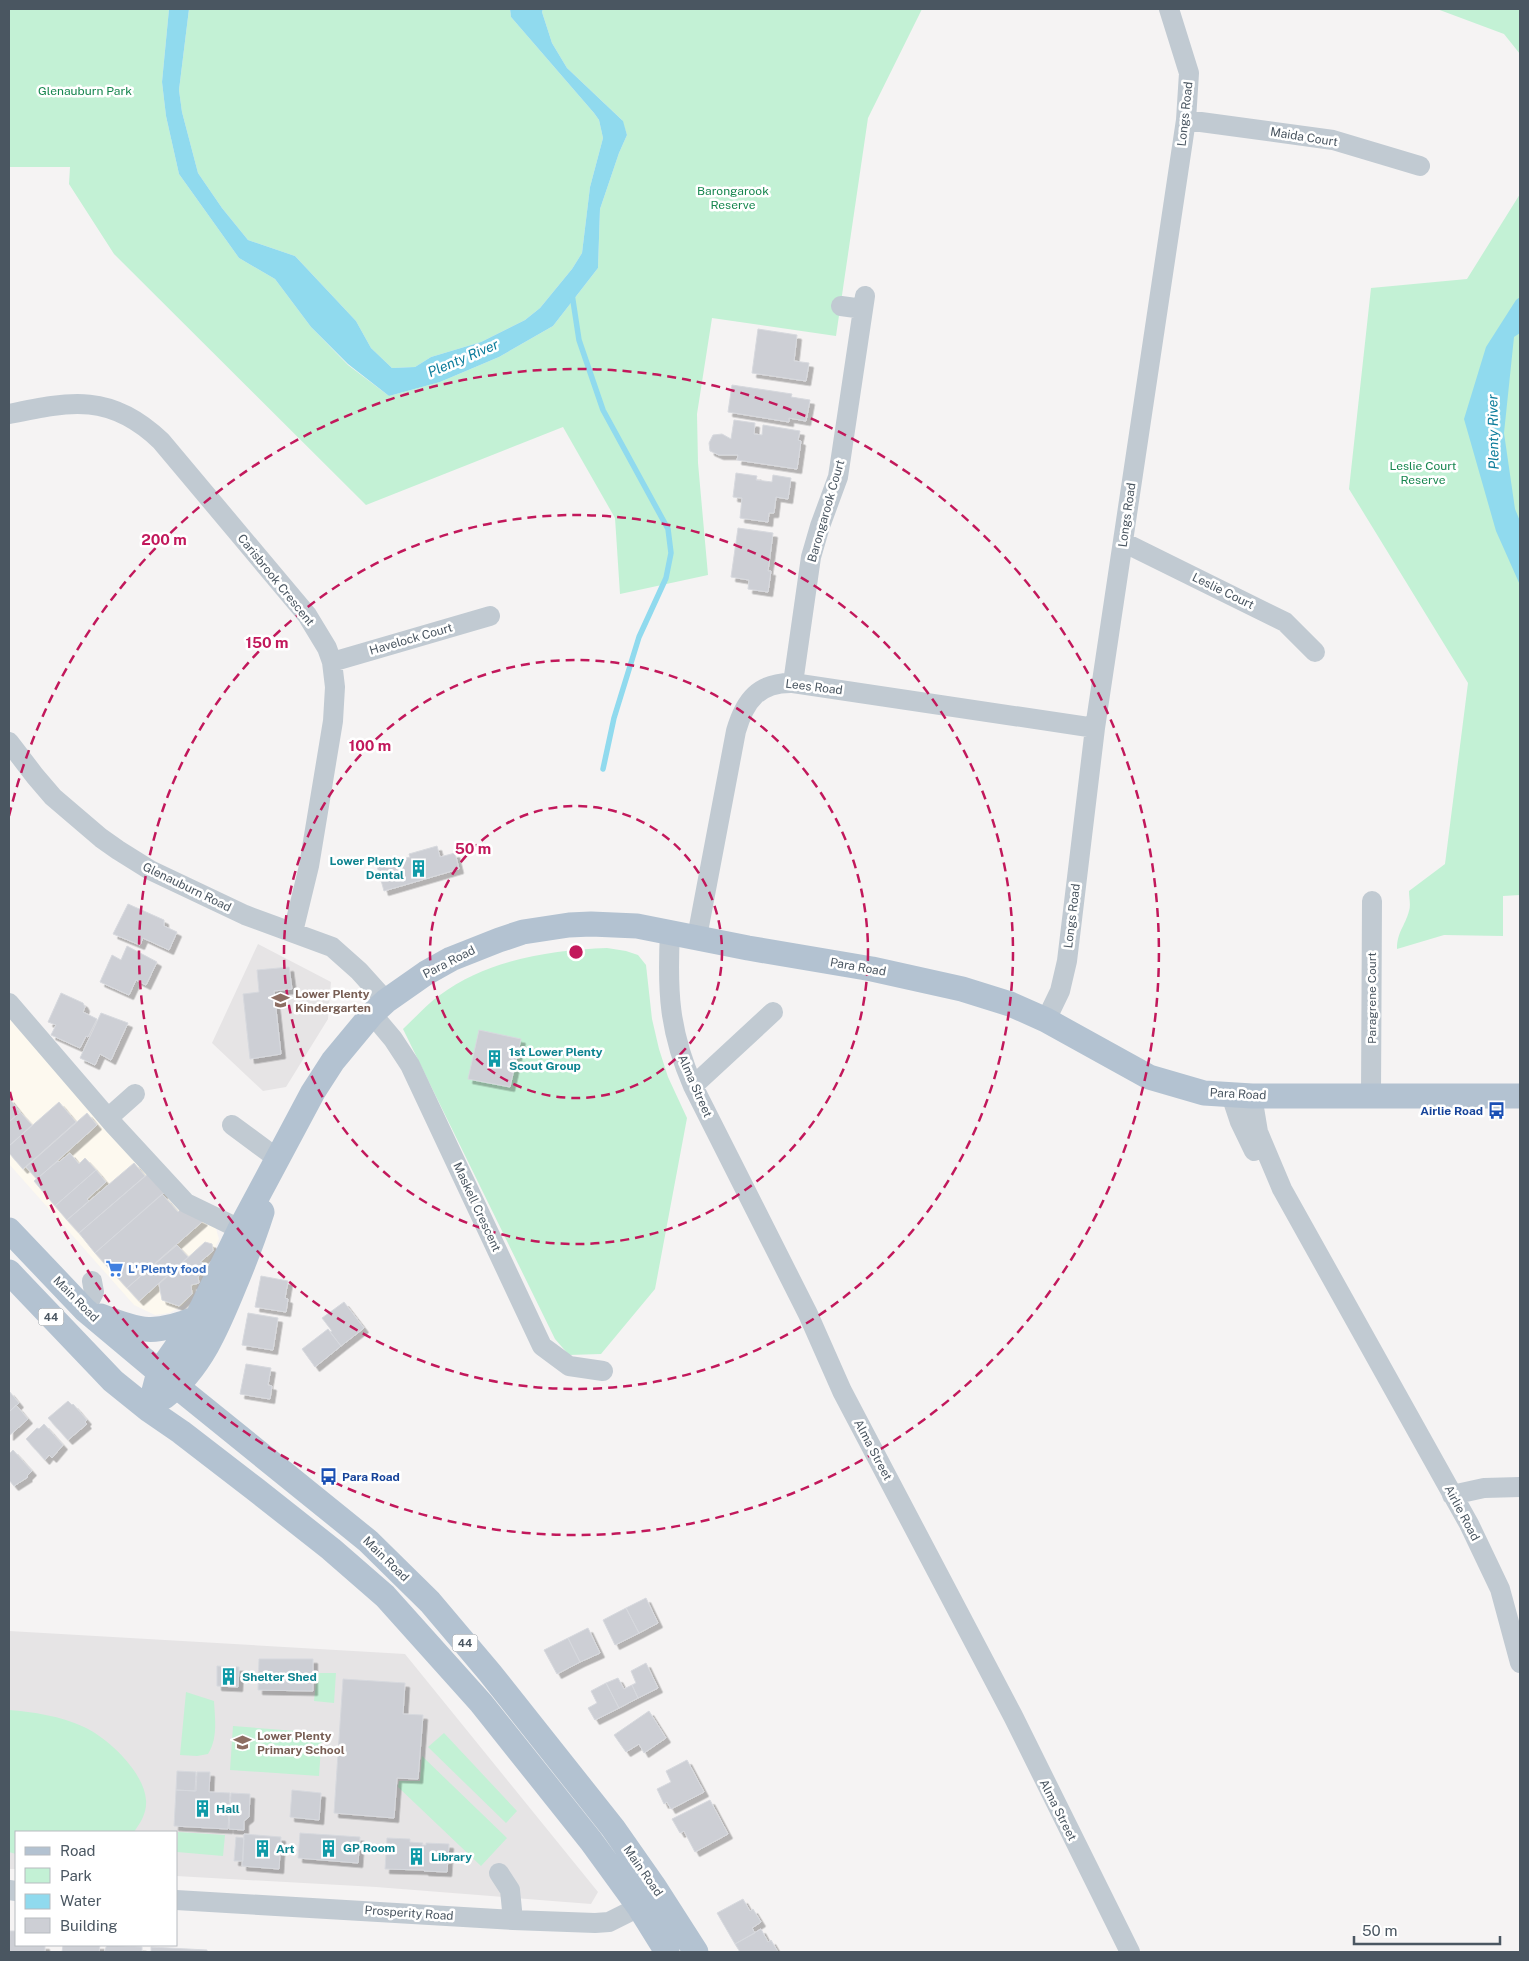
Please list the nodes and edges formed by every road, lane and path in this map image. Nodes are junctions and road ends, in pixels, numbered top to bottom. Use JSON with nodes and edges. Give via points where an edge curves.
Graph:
{"nodes":[{"id":1,"x":1169,"y":9,"type":"edge"},
{"id":2,"x":1186,"y":120,"type":"junction"},
{"id":3,"x":1420,"y":166,"type":"dead end"},
{"id":4,"x":841,"y":306,"type":"dead end"},
{"id":5,"x":9,"y":414,"type":"edge"},
{"id":6,"x":1123,"y":542,"type":"junction"},
{"id":7,"x":490,"y":616,"type":"dead end"},
{"id":8,"x":1315,"y":652,"type":"dead end"},
{"id":9,"x":332,"y":662,"type":"junction"},
{"id":10,"x":793,"y":683,"type":"junction"},
{"id":11,"x":1095,"y":728,"type":"junction"},
{"id":12,"x":9,"y":742,"type":"edge"},
{"id":13,"x":1372,"y":901,"type":"dead end"},
{"id":14,"x":293,"y":932,"type":"junction"},
{"id":15,"x":670,"y":932,"type":"junction"},
{"id":16,"x":697,"y":937,"type":"junction"},
{"id":17,"x":9,"y":1003,"type":"edge"},
{"id":18,"x":379,"y":1008,"type":"junction"},
{"id":19,"x":773,"y":1012,"type":"dead end"},
{"id":20,"x":1046,"y":1020,"type":"junction"},
{"id":21,"x":693,"y":1086,"type":"junction"},
{"id":22,"x":135,"y":1094,"type":"dead end"},
{"id":23,"x":1242,"y":1096,"type":"junction"},
{"id":24,"x":1371,"y":1096,"type":"junction"},
{"id":25,"x":1520,"y":1096,"type":"edge"},
{"id":26,"x":103,"y":1112,"type":"junction"},
{"id":27,"x":232,"y":1125,"type":"dead end"},
{"id":28,"x":278,"y":1159,"type":"junction"},
{"id":29,"x":9,"y":1230,"type":"edge"},
{"id":30,"x":247,"y":1233,"type":"junction"},
{"id":31,"x":9,"y":1272,"type":"edge"},
{"id":32,"x":92,"y":1281,"type":"dead end"},
{"id":33,"x":84,"y":1310,"type":"junction"},
{"id":34,"x":196,"y":1318,"type":"junction"},
{"id":35,"x":603,"y":1371,"type":"dead end"},
{"id":36,"x":168,"y":1379,"type":"junction"},
{"id":37,"x":149,"y":1410,"type":"junction"},
{"id":38,"x":1520,"y":1487,"type":"edge"},
{"id":39,"x":1452,"y":1495,"type":"junction"},
{"id":40,"x":1520,"y":1663,"type":"edge"},
{"id":41,"x":499,"y":1873,"type":"dead end"},
{"id":42,"x":178,"y":1900,"type":"edge"},
{"id":43,"x":639,"y":1907,"type":"junction"},
{"id":44,"x":513,"y":1920,"type":"junction"},
{"id":45,"x":667,"y":1952,"type":"edge"},
{"id":46,"x":696,"y":1952,"type":"edge"},
{"id":47,"x":1130,"y":1952,"type":"edge"}],
"edges":[{"from":1,"to":2,"type":"street","name":"Longs Road","via":[[1189,73]]},
{"from":2,"to":3,"type":"street","name":"Maida Court","via":[[1333,140]]},
{"from":2,"to":6,"type":"street","name":"Longs Road"},
{"from":4,"to":10,"type":"street","name":"Barongarook Court","via":[[864,302],[838,477],[811,557]]},
{"from":5,"to":9,"type":"street","name":"Carisbrook Crescent","via":[[78,403],[111,408],[140,424],[161,441],[307,615]]},
{"from":6,"to":8,"type":"street","name":"Leslie Court","via":[[1285,622]]},
{"from":6,"to":11,"type":"street","name":"Longs Road"},
{"from":7,"to":9,"type":"street","name":"Havelock Court"},
{"from":9,"to":14,"type":"street","name":"Carisbrook Crescent","via":[[335,687],[333,721],[309,866]]},
{"from":10,"to":11,"type":"street","name":"Lees Road"},
{"from":10,"to":16,"type":"street","name":"Lees Road","via":[[779,682],[763,688],[746,705],[740,717]]},
{"from":11,"to":20,"type":"street","name":"Longs Road","via":[[1067,961],[1060,992]]},
{"from":12,"to":14,"type":"street","name":"Glenauburn Road","via":[[53,797],[118,850],[192,891],[244,915]]},
{"from":13,"to":24,"type":"street","name":"Paragrene Court"},
{"from":14,"to":18,"type":"street","name":"Glenauburn Road","via":[[332,947],[359,971]]},
{"from":15,"to":16,"type":"main road","name":"Para Road"},
{"from":15,"to":18,"type":"main road","name":"Para Road","via":[[637,926],[591,924],[522,932],[451,959],[413,981]]},
{"from":15,"to":21,"type":"street","name":"Alma Street","via":[[670,1009],[682,1062]]},
{"from":16,"to":20,"type":"main road","name":"Para Road","via":[[936,982],[1010,1004]]},
{"from":17,"to":26,"type":"street"},
{"from":18,"to":28,"type":"main road","name":"Para Road","via":[[328,1068]]},
{"from":18,"to":35,"type":"street","name":"Maskell Crescent","via":[[393,1039],[410,1065],[542,1346],[569,1366]]},
{"from":19,"to":21,"type":"street"},
{"from":20,"to":23,"type":"main road","name":"Para Road","via":[[1149,1077],[1204,1093]]},
{"from":21,"to":47,"type":"street","name":"Alma Street","via":[[808,1314],[842,1391],[1012,1716]]},
{"from":22,"to":26,"type":"street"},
{"from":23,"to":24,"type":"main road","name":"Para Road"},
{"from":23,"to":39,"type":"street","name":"Airlie Road","via":[[1282,1188]]},
{"from":24,"to":25,"type":"main road","name":"Para Road"},
{"from":26,"to":30,"type":"street","via":[[186,1203]]},
{"from":27,"to":28,"type":"street"},
{"from":28,"to":30,"type":"main road","name":"Para Road"},
{"from":29,"to":33,"type":"main road","name":"Main Road","number":"44"},
{"from":30,"to":34,"type":"main road","name":"Para Road"},
{"from":30,"to":36,"type":"main road","name":"Para Road","via":[[222,1317],[198,1362]]},
{"from":31,"to":37,"type":"main road","name":"Main Road","number":"44","via":[[114,1381]]},
{"from":32,"to":33,"type":"street","via":[[94,1292]]},
{"from":33,"to":34,"type":"main road","via":[[144,1330],[159,1330]]},
{"from":33,"to":36,"type":"main road","name":"Main Road","number":"44"},
{"from":34,"to":36,"type":"main road","name":"Para Road"},
{"from":36,"to":37,"type":"main road","name":"Para Road"},
{"from":36,"to":46,"type":"main road","name":"Main Road","number":"44","via":[[368,1541],[430,1602],[613,1828]]},
{"from":37,"to":43,"type":"main road","name":"Main Road","number":"44","via":[[255,1489],[385,1596],[482,1704]]},
{"from":38,"to":39,"type":"street","via":[[1484,1488]]},
{"from":39,"to":40,"type":"street","name":"Airlie Road","via":[[1500,1589]]},
{"from":41,"to":44,"type":"street","via":[[513,1887]]},
{"from":42,"to":44,"type":"street","name":"Prosperity Road"},
{"from":43,"to":44,"type":"street","name":"Prosperity Road","via":[[609,1922]]},
{"from":43,"to":45,"type":"main road","name":"Main Road","number":"44"}]}
